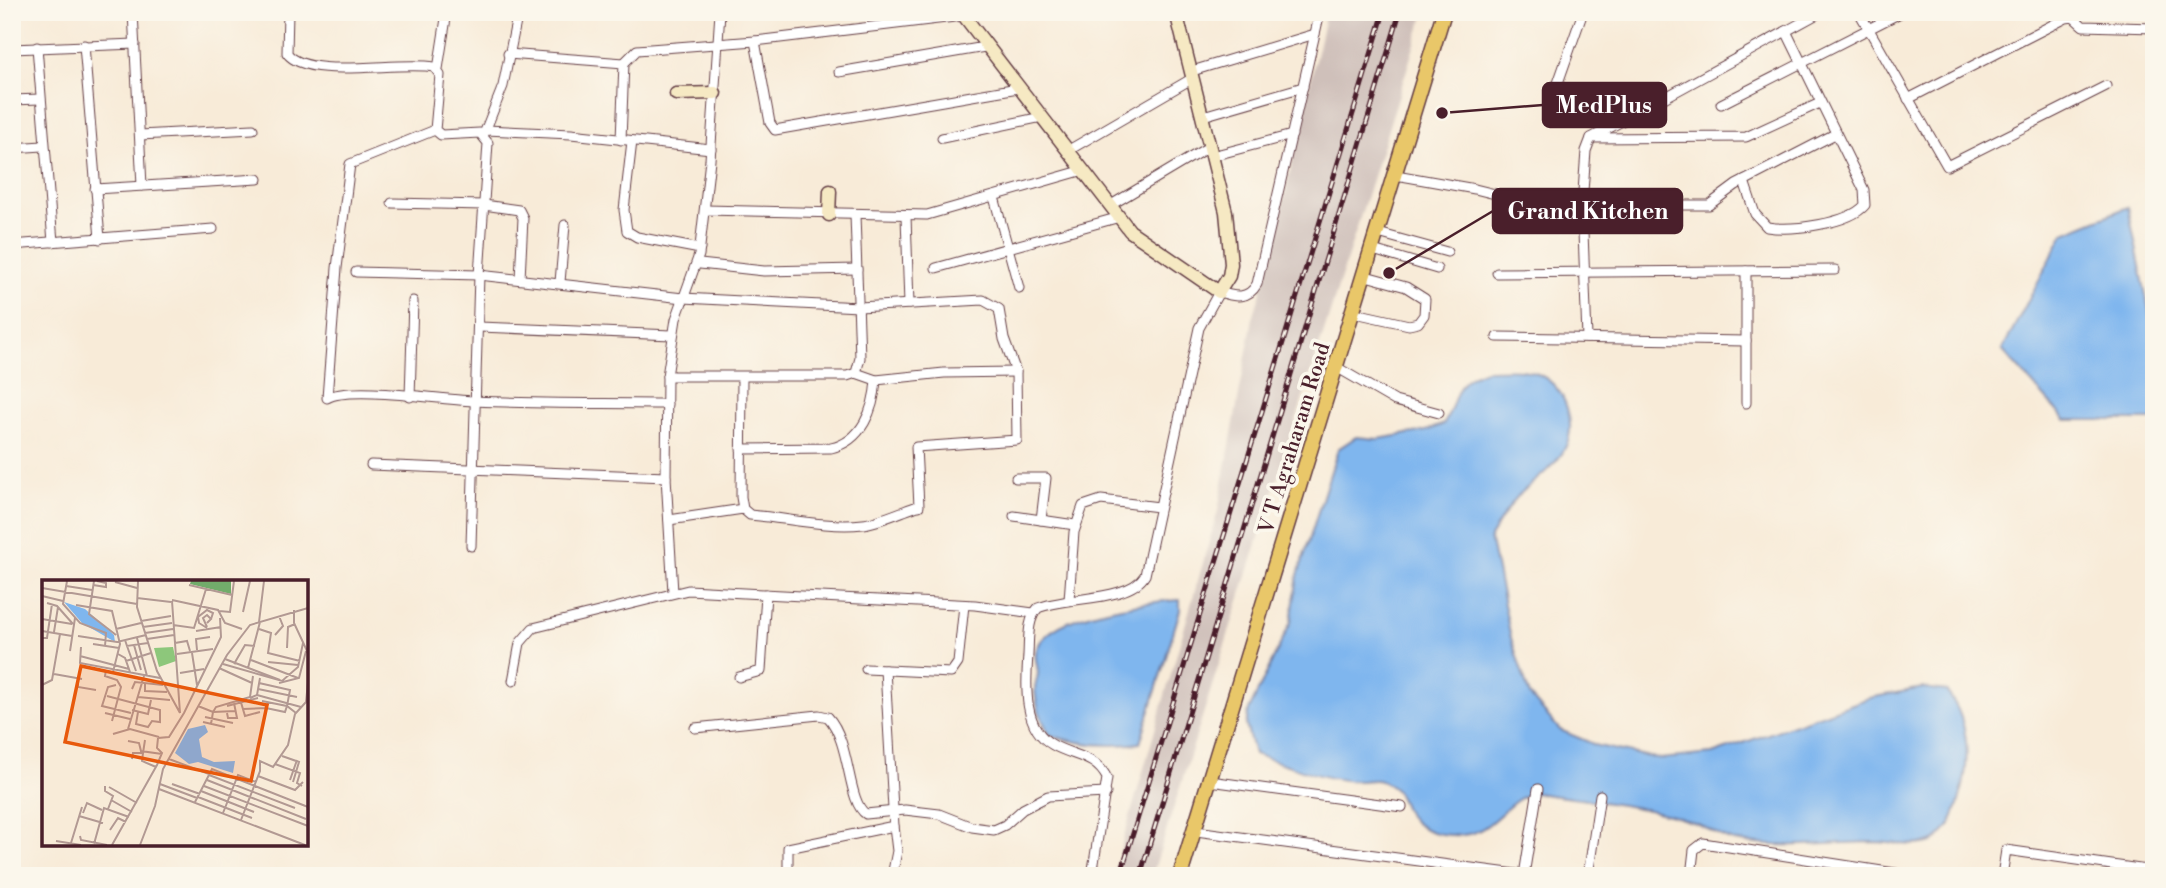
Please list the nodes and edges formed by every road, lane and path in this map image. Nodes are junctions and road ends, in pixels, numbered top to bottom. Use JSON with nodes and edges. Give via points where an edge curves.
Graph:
{"nodes":[{"id":1,"x":133,"y":12,"type":"edge"},
{"id":2,"x":288,"y":12,"type":"edge"},
{"id":3,"x":447,"y":12,"type":"edge"},
{"id":4,"x":518,"y":12,"type":"edge"},
{"id":5,"x":720,"y":12,"type":"edge"},
{"id":6,"x":1176,"y":12,"type":"edge"},
{"id":7,"x":1320,"y":12,"type":"edge"},
{"id":8,"x":1444,"y":12,"type":"edge"},
{"id":9,"x":1583,"y":12,"type":"edge"},
{"id":10,"x":1821,"y":12,"type":"edge"},
{"id":11,"x":1859,"y":12,"type":"edge"},
{"id":12,"x":1902,"y":12,"type":"edge"},
{"id":13,"x":962,"y":14,"type":"edge"},
{"id":14,"x":2154,"y":28,"type":"edge"},
{"id":15,"x":1869,"y":30,"type":"junction"},
{"id":16,"x":1786,"y":31,"type":"junction"},
{"id":17,"x":1315,"y":34,"type":"junction"},
{"id":18,"x":755,"y":41,"type":"junction"},
{"id":19,"x":135,"y":44,"type":"junction"},
{"id":20,"x":719,"y":44,"type":"junction"},
{"id":21,"x":84,"y":46,"type":"junction"},
{"id":22,"x":37,"y":47,"type":"junction"},
{"id":23,"x":985,"y":47,"type":"junction"},
{"id":24,"x":12,"y":49,"type":"edge"},
{"id":25,"x":508,"y":54,"type":"junction"},
{"id":26,"x":624,"y":63,"type":"junction"},
{"id":27,"x":1802,"y":64,"type":"junction"},
{"id":28,"x":438,"y":69,"type":"junction"},
{"id":29,"x":839,"y":72,"type":"dead end"},
{"id":30,"x":1193,"y":74,"type":"junction"},
{"id":31,"x":1558,"y":83,"type":"dead end"},
{"id":32,"x":2106,"y":86,"type":"dead end"},
{"id":33,"x":1303,"y":87,"type":"junction"},
{"id":34,"x":1018,"y":88,"type":"junction"},
{"id":35,"x":716,"y":93,"type":"junction"},
{"id":36,"x":676,"y":94,"type":"dead end"},
{"id":37,"x":40,"y":99,"type":"junction"},
{"id":38,"x":1908,"y":99,"type":"junction"},
{"id":39,"x":12,"y":100,"type":"edge"},
{"id":40,"x":1820,"y":103,"type":"junction"},
{"id":41,"x":1721,"y":104,"type":"dead end"},
{"id":42,"x":1042,"y":117,"type":"junction"},
{"id":43,"x":1203,"y":117,"type":"junction"},
{"id":44,"x":253,"y":130,"type":"dead end"},
{"id":45,"x":435,"y":130,"type":"junction"},
{"id":46,"x":485,"y":133,"type":"junction"},
{"id":47,"x":1835,"y":134,"type":"junction"},
{"id":48,"x":140,"y":135,"type":"junction"},
{"id":49,"x":1292,"y":135,"type":"junction"},
{"id":50,"x":942,"y":138,"type":"dead end"},
{"id":51,"x":1591,"y":138,"type":"junction"},
{"id":52,"x":621,"y":140,"type":"junction"},
{"id":53,"x":632,"y":141,"type":"junction"},
{"id":54,"x":43,"y":146,"type":"junction"},
{"id":55,"x":12,"y":148,"type":"edge"},
{"id":56,"x":711,"y":149,"type":"junction"},
{"id":57,"x":1069,"y":150,"type":"junction"},
{"id":58,"x":1211,"y":151,"type":"junction"},
{"id":59,"x":1084,"y":170,"type":"junction"},
{"id":60,"x":1396,"y":176,"type":"junction"},
{"id":61,"x":258,"y":179,"type":"dead end"},
{"id":62,"x":1744,"y":181,"type":"junction"},
{"id":63,"x":142,"y":186,"type":"junction"},
{"id":64,"x":95,"y":189,"type":"junction"},
{"id":65,"x":830,"y":191,"type":"dead end"},
{"id":66,"x":994,"y":197,"type":"junction"},
{"id":67,"x":392,"y":202,"type":"dead end"},
{"id":68,"x":484,"y":205,"type":"junction"},
{"id":69,"x":1111,"y":205,"type":"junction"},
{"id":70,"x":1583,"y":205,"type":"junction"},
{"id":71,"x":705,"y":210,"type":"junction"},
{"id":72,"x":829,"y":215,"type":"junction"},
{"id":73,"x":855,"y":215,"type":"junction"},
{"id":74,"x":906,"y":216,"type":"junction"},
{"id":75,"x":1120,"y":217,"type":"junction"},
{"id":76,"x":565,"y":225,"type":"dead end"},
{"id":77,"x":213,"y":229,"type":"dead end"},
{"id":78,"x":1378,"y":233,"type":"junction"},
{"id":79,"x":100,"y":239,"type":"junction"},
{"id":80,"x":53,"y":242,"type":"junction"},
{"id":81,"x":12,"y":245,"type":"edge"},
{"id":82,"x":700,"y":249,"type":"junction"},
{"id":83,"x":1008,"y":249,"type":"junction"},
{"id":84,"x":1373,"y":250,"type":"junction"},
{"id":85,"x":1447,"y":252,"type":"dead end"},
{"id":86,"x":699,"y":264,"type":"dead end"},
{"id":87,"x":936,"y":268,"type":"dead end"},
{"id":88,"x":857,"y":269,"type":"junction"},
{"id":89,"x":1437,"y":269,"type":"dead end"},
{"id":90,"x":1835,"y":270,"type":"dead end"},
{"id":91,"x":1585,"y":271,"type":"junction"},
{"id":92,"x":1746,"y":271,"type":"junction"},
{"id":93,"x":356,"y":272,"type":"dead end"},
{"id":94,"x":1497,"y":273,"type":"dead end"},
{"id":95,"x":479,"y":275,"type":"junction"},
{"id":96,"x":1366,"y":276,"type":"junction"},
{"id":97,"x":520,"y":279,"type":"junction"},
{"id":98,"x":560,"y":282,"type":"junction"},
{"id":99,"x":1019,"y":288,"type":"dead end"},
{"id":100,"x":1219,"y":292,"type":"junction"},
{"id":101,"x":683,"y":298,"type":"junction"},
{"id":102,"x":413,"y":301,"type":"dead end"},
{"id":103,"x":909,"y":304,"type":"junction"},
{"id":104,"x":859,"y":307,"type":"junction"},
{"id":105,"x":1354,"y":313,"type":"junction"},
{"id":106,"x":479,"y":327,"type":"junction"},
{"id":107,"x":672,"y":335,"type":"junction"},
{"id":108,"x":1497,"y":337,"type":"dead end"},
{"id":109,"x":1587,"y":338,"type":"junction"},
{"id":110,"x":1745,"y":341,"type":"junction"},
{"id":111,"x":1338,"y":368,"type":"junction"},
{"id":112,"x":1016,"y":372,"type":"junction"},
{"id":113,"x":856,"y":373,"type":"junction"},
{"id":114,"x":667,"y":376,"type":"junction"},
{"id":115,"x":741,"y":378,"type":"junction"},
{"id":116,"x":876,"y":380,"type":"junction"},
{"id":117,"x":410,"y":397,"type":"junction"},
{"id":118,"x":476,"y":401,"type":"junction"},
{"id":119,"x":1746,"y":403,"type":"dead end"},
{"id":120,"x":667,"y":404,"type":"junction"},
{"id":121,"x":1439,"y":412,"type":"dead end"},
{"id":122,"x":741,"y":449,"type":"junction"},
{"id":123,"x":372,"y":465,"type":"dead end"},
{"id":124,"x":472,"y":470,"type":"junction"},
{"id":125,"x":666,"y":477,"type":"junction"},
{"id":126,"x":1016,"y":478,"type":"dead end"},
{"id":127,"x":1159,"y":507,"type":"junction"},
{"id":128,"x":743,"y":509,"type":"junction"},
{"id":129,"x":1014,"y":516,"type":"dead end"},
{"id":130,"x":669,"y":520,"type":"junction"},
{"id":131,"x":1041,"y":520,"type":"junction"},
{"id":132,"x":1075,"y":525,"type":"junction"},
{"id":133,"x":471,"y":547,"type":"dead end"},
{"id":134,"x":673,"y":592,"type":"junction"},
{"id":135,"x":766,"y":594,"type":"junction"},
{"id":136,"x":1069,"y":600,"type":"junction"},
{"id":137,"x":964,"y":605,"type":"junction"},
{"id":138,"x":1033,"y":613,"type":"junction"},
{"id":139,"x":866,"y":669,"type":"dead end"},
{"id":140,"x":885,"y":670,"type":"junction"},
{"id":141,"x":739,"y":677,"type":"dead end"},
{"id":142,"x":513,"y":681,"type":"dead end"},
{"id":143,"x":695,"y":728,"type":"dead end"},
{"id":144,"x":1210,"y":781,"type":"junction"},
{"id":145,"x":1538,"y":789,"type":"dead end"},
{"id":146,"x":1106,"y":793,"type":"junction"},
{"id":147,"x":1600,"y":795,"type":"dead end"},
{"id":148,"x":1402,"y":807,"type":"dead end"},
{"id":149,"x":894,"y":809,"type":"junction"},
{"id":150,"x":894,"y":826,"type":"junction"},
{"id":151,"x":1196,"y":831,"type":"junction"},
{"id":152,"x":1836,"y":865,"type":"junction"},
{"id":153,"x":2154,"y":871,"type":"edge"},
{"id":154,"x":1528,"y":875,"type":"edge"},
{"id":155,"x":789,"y":876,"type":"edge"},
{"id":156,"x":892,"y":876,"type":"edge"},
{"id":157,"x":1092,"y":876,"type":"edge"},
{"id":158,"x":1181,"y":876,"type":"edge"},
{"id":159,"x":1588,"y":876,"type":"edge"},
{"id":160,"x":1691,"y":876,"type":"edge"},
{"id":161,"x":1835,"y":876,"type":"edge"},
{"id":162,"x":1914,"y":876,"type":"edge"},
{"id":163,"x":2002,"y":876,"type":"edge"}],
"edges":[{"from":1,"to":19,"type":"street"},
{"from":2,"to":28,"type":"street","via":[[287,53],[292,59],[314,66]]},
{"from":3,"to":28,"type":"street"},
{"from":4,"to":25,"type":"street"},
{"from":5,"to":20,"type":"street"},
{"from":6,"to":30,"type":"street"},
{"from":7,"to":17,"type":"street"},
{"from":8,"to":60,"type":"main road","name":"V T Agraharam Road"},
{"from":9,"to":31,"type":"street"},
{"from":10,"to":16,"type":"street"},
{"from":11,"to":15,"type":"street"},
{"from":12,"to":15,"type":"street"},
{"from":13,"to":18,"type":"street"},
{"from":13,"to":23,"type":"street"},
{"from":14,"to":38,"type":"street","via":[[2083,26],[2073,17],[2066,18]]},
{"from":15,"to":27,"type":"street"},
{"from":15,"to":38,"type":"street"},
{"from":16,"to":27,"type":"street"},
{"from":16,"to":51,"type":"street"},
{"from":17,"to":30,"type":"street"},
{"from":17,"to":33,"type":"street"},
{"from":18,"to":20,"type":"street"},
{"from":18,"to":34,"type":"street","via":[[769,123],[775,130]]},
{"from":19,"to":21,"type":"street"},
{"from":19,"to":48,"type":"street"},
{"from":20,"to":26,"type":"street","via":[[647,47]]},
{"from":20,"to":35,"type":"street"},
{"from":21,"to":22,"type":"street"},
{"from":21,"to":64,"type":"street"},
{"from":22,"to":24,"type":"street"},
{"from":22,"to":37,"type":"street"},
{"from":23,"to":29,"type":"street"},
{"from":23,"to":34,"type":"street"},
{"from":25,"to":26,"type":"street"},
{"from":25,"to":46,"type":"street","via":[[503,86]]},
{"from":26,"to":52,"type":"street"},
{"from":27,"to":40,"type":"street"},
{"from":27,"to":41,"type":"street"},
{"from":28,"to":45,"type":"street"},
{"from":30,"to":43,"type":"street"},
{"from":30,"to":57,"type":"street"},
{"from":32,"to":38,"type":"street","via":[[1950,166],[1941,159]]},
{"from":33,"to":43,"type":"street"},
{"from":33,"to":49,"type":"street"},
{"from":34,"to":42,"type":"street"},
{"from":35,"to":36,"type":"street"},
{"from":35,"to":56,"type":"street"},
{"from":37,"to":39,"type":"street"},
{"from":37,"to":54,"type":"street"},
{"from":40,"to":47,"type":"street"},
{"from":40,"to":51,"type":"street","via":[[1746,137]]},
{"from":42,"to":50,"type":"street"},
{"from":42,"to":57,"type":"street"},
{"from":43,"to":58,"type":"street"},
{"from":44,"to":48,"type":"street"},
{"from":45,"to":46,"type":"street","via":[[441,135]]},
{"from":45,"to":117,"type":"street","via":[[350,164],[337,268],[327,398],[368,393]]},
{"from":46,"to":52,"type":"street"},
{"from":46,"to":68,"type":"street"},
{"from":47,"to":62,"type":"street"},
{"from":47,"to":62,"type":"street","via":[[1865,195],[1865,205],[1850,216],[1792,228],[1767,227],[1755,214]]},
{"from":48,"to":63,"type":"street"},
{"from":49,"to":58,"type":"street"},
{"from":49,"to":100,"type":"street","via":[[1257,284],[1252,292],[1236,298]]},
{"from":51,"to":70,"type":"street"},
{"from":52,"to":53,"type":"street"},
{"from":53,"to":56,"type":"street"},
{"from":53,"to":82,"type":"street","via":[[624,210],[627,231]]},
{"from":54,"to":55,"type":"street"},
{"from":54,"to":80,"type":"street"},
{"from":56,"to":71,"type":"street"},
{"from":57,"to":59,"type":"street"},
{"from":58,"to":69,"type":"street"},
{"from":58,"to":100,"type":"street","via":[[1226,212],[1231,264]]},
{"from":59,"to":66,"type":"street"},
{"from":59,"to":69,"type":"street"},
{"from":60,"to":70,"type":"street","via":[[1539,205]]},
{"from":60,"to":78,"type":"main road","name":"V T Agraharam Road"},
{"from":61,"to":63,"type":"street"},
{"from":62,"to":70,"type":"street","via":[[1709,205]]},
{"from":63,"to":64,"type":"street"},
{"from":64,"to":79,"type":"street"},
{"from":65,"to":72,"type":"street"},
{"from":66,"to":74,"type":"street","via":[[949,211]]},
{"from":66,"to":83,"type":"street"},
{"from":67,"to":68,"type":"street"},
{"from":68,"to":95,"type":"street"},
{"from":68,"to":97,"type":"street","via":[[515,208],[522,214]]},
{"from":69,"to":75,"type":"street"},
{"from":70,"to":91,"type":"street"},
{"from":71,"to":72,"type":"street"},
{"from":71,"to":82,"type":"street"},
{"from":72,"to":73,"type":"street"},
{"from":73,"to":74,"type":"street"},
{"from":73,"to":88,"type":"street"},
{"from":74,"to":103,"type":"street"},
{"from":75,"to":83,"type":"street"},
{"from":75,"to":100,"type":"street","via":[[1130,231],[1173,264]]},
{"from":76,"to":98,"type":"street"},
{"from":77,"to":79,"type":"street"},
{"from":78,"to":84,"type":"main road","name":"V T Agraharam Road"},
{"from":78,"to":85,"type":"street"},
{"from":79,"to":80,"type":"street"},
{"from":80,"to":81,"type":"street"},
{"from":82,"to":101,"type":"street"},
{"from":83,"to":87,"type":"street"},
{"from":83,"to":99,"type":"street"},
{"from":84,"to":89,"type":"street"},
{"from":84,"to":96,"type":"main road","name":"V T Agraharam Road"},
{"from":86,"to":88,"type":"street","via":[[764,271]]},
{"from":88,"to":104,"type":"street"},
{"from":90,"to":92,"type":"street"},
{"from":91,"to":92,"type":"street"},
{"from":91,"to":94,"type":"street"},
{"from":91,"to":109,"type":"street"},
{"from":92,"to":110,"type":"street"},
{"from":93,"to":95,"type":"street"},
{"from":95,"to":97,"type":"street"},
{"from":95,"to":106,"type":"street"},
{"from":96,"to":105,"type":"main road","name":"V T Agraharam Road"},
{"from":96,"to":105,"type":"street","via":[[1418,291],[1425,299],[1424,315],[1409,325]]},
{"from":97,"to":98,"type":"street"},
{"from":98,"to":101,"type":"street"},
{"from":100,"to":127,"type":"street","via":[[1199,328]]},
{"from":101,"to":104,"type":"street"},
{"from":101,"to":107,"type":"street"},
{"from":102,"to":117,"type":"street"},
{"from":103,"to":104,"type":"street"},
{"from":103,"to":112,"type":"street","via":[[983,300],[994,304],[1002,316],[1004,339]]},
{"from":104,"to":113,"type":"street"},
{"from":105,"to":111,"type":"main road","name":"V T Agraharam Road"},
{"from":106,"to":107,"type":"street"},
{"from":106,"to":118,"type":"street"},
{"from":107,"to":114,"type":"street"},
{"from":108,"to":109,"type":"street"},
{"from":109,"to":110,"type":"street"},
{"from":110,"to":119,"type":"street"},
{"from":111,"to":121,"type":"street","via":[[1395,401]]},
{"from":111,"to":144,"type":"main road","name":"V T Agraharam Road"},
{"from":112,"to":116,"type":"street"},
{"from":112,"to":128,"type":"street","via":[[1017,440],[916,447],[919,506],[889,519],[861,524],[750,514]]},
{"from":113,"to":115,"type":"street"},
{"from":113,"to":116,"type":"street"},
{"from":114,"to":115,"type":"street"},
{"from":114,"to":120,"type":"street"},
{"from":115,"to":122,"type":"street"},
{"from":116,"to":122,"type":"street","via":[[872,410],[844,445]]},
{"from":117,"to":118,"type":"street"},
{"from":118,"to":120,"type":"street"},
{"from":118,"to":124,"type":"street"},
{"from":120,"to":125,"type":"street"},
{"from":122,"to":128,"type":"street"},
{"from":123,"to":124,"type":"street"},
{"from":124,"to":125,"type":"street"},
{"from":124,"to":133,"type":"street"},
{"from":125,"to":130,"type":"street"},
{"from":126,"to":131,"type":"street","via":[[1046,478]]},
{"from":127,"to":132,"type":"street","via":[[1095,500],[1083,506]]},
{"from":127,"to":136,"type":"street","via":[[1142,582],[1117,593]]},
{"from":128,"to":130,"type":"street"},
{"from":129,"to":131,"type":"street"},
{"from":130,"to":134,"type":"street"},
{"from":131,"to":132,"type":"street"},
{"from":132,"to":136,"type":"street"},
{"from":134,"to":135,"type":"street"},
{"from":134,"to":142,"type":"street","via":[[533,628],[520,643]]},
{"from":135,"to":137,"type":"street"},
{"from":135,"to":141,"type":"street","via":[[761,671]]},
{"from":136,"to":138,"type":"street"},
{"from":137,"to":138,"type":"street"},
{"from":137,"to":140,"type":"street","via":[[955,670],[946,674]]},
{"from":138,"to":146,"type":"street","via":[[1026,687],[1032,719],[1041,736],[1053,745],[1101,767],[1107,778]]},
{"from":139,"to":140,"type":"street"},
{"from":140,"to":149,"type":"street"},
{"from":143,"to":149,"type":"street","via":[[828,718],[844,747],[861,811],[876,815]]},
{"from":144,"to":148,"type":"street"},
{"from":144,"to":151,"type":"main road","name":"V T Agraharam Road"},
{"from":145,"to":154,"type":"street"},
{"from":146,"to":149,"type":"street","via":[[1048,796],[994,830],[939,814]]},
{"from":146,"to":157,"type":"street"},
{"from":147,"to":159,"type":"street"},
{"from":149,"to":150,"type":"street"},
{"from":150,"to":155,"type":"street","via":[[788,848]]},
{"from":150,"to":156,"type":"street","via":[[897,851]]},
{"from":151,"to":154,"type":"street"},
{"from":151,"to":158,"type":"main road","name":"V T Agraharam Road"},
{"from":152,"to":160,"type":"street","via":[[1703,843],[1694,850]]},
{"from":152,"to":161,"type":"street"},
{"from":152,"to":162,"type":"street"},
{"from":153,"to":163,"type":"street","via":[[2007,850]]}]}
